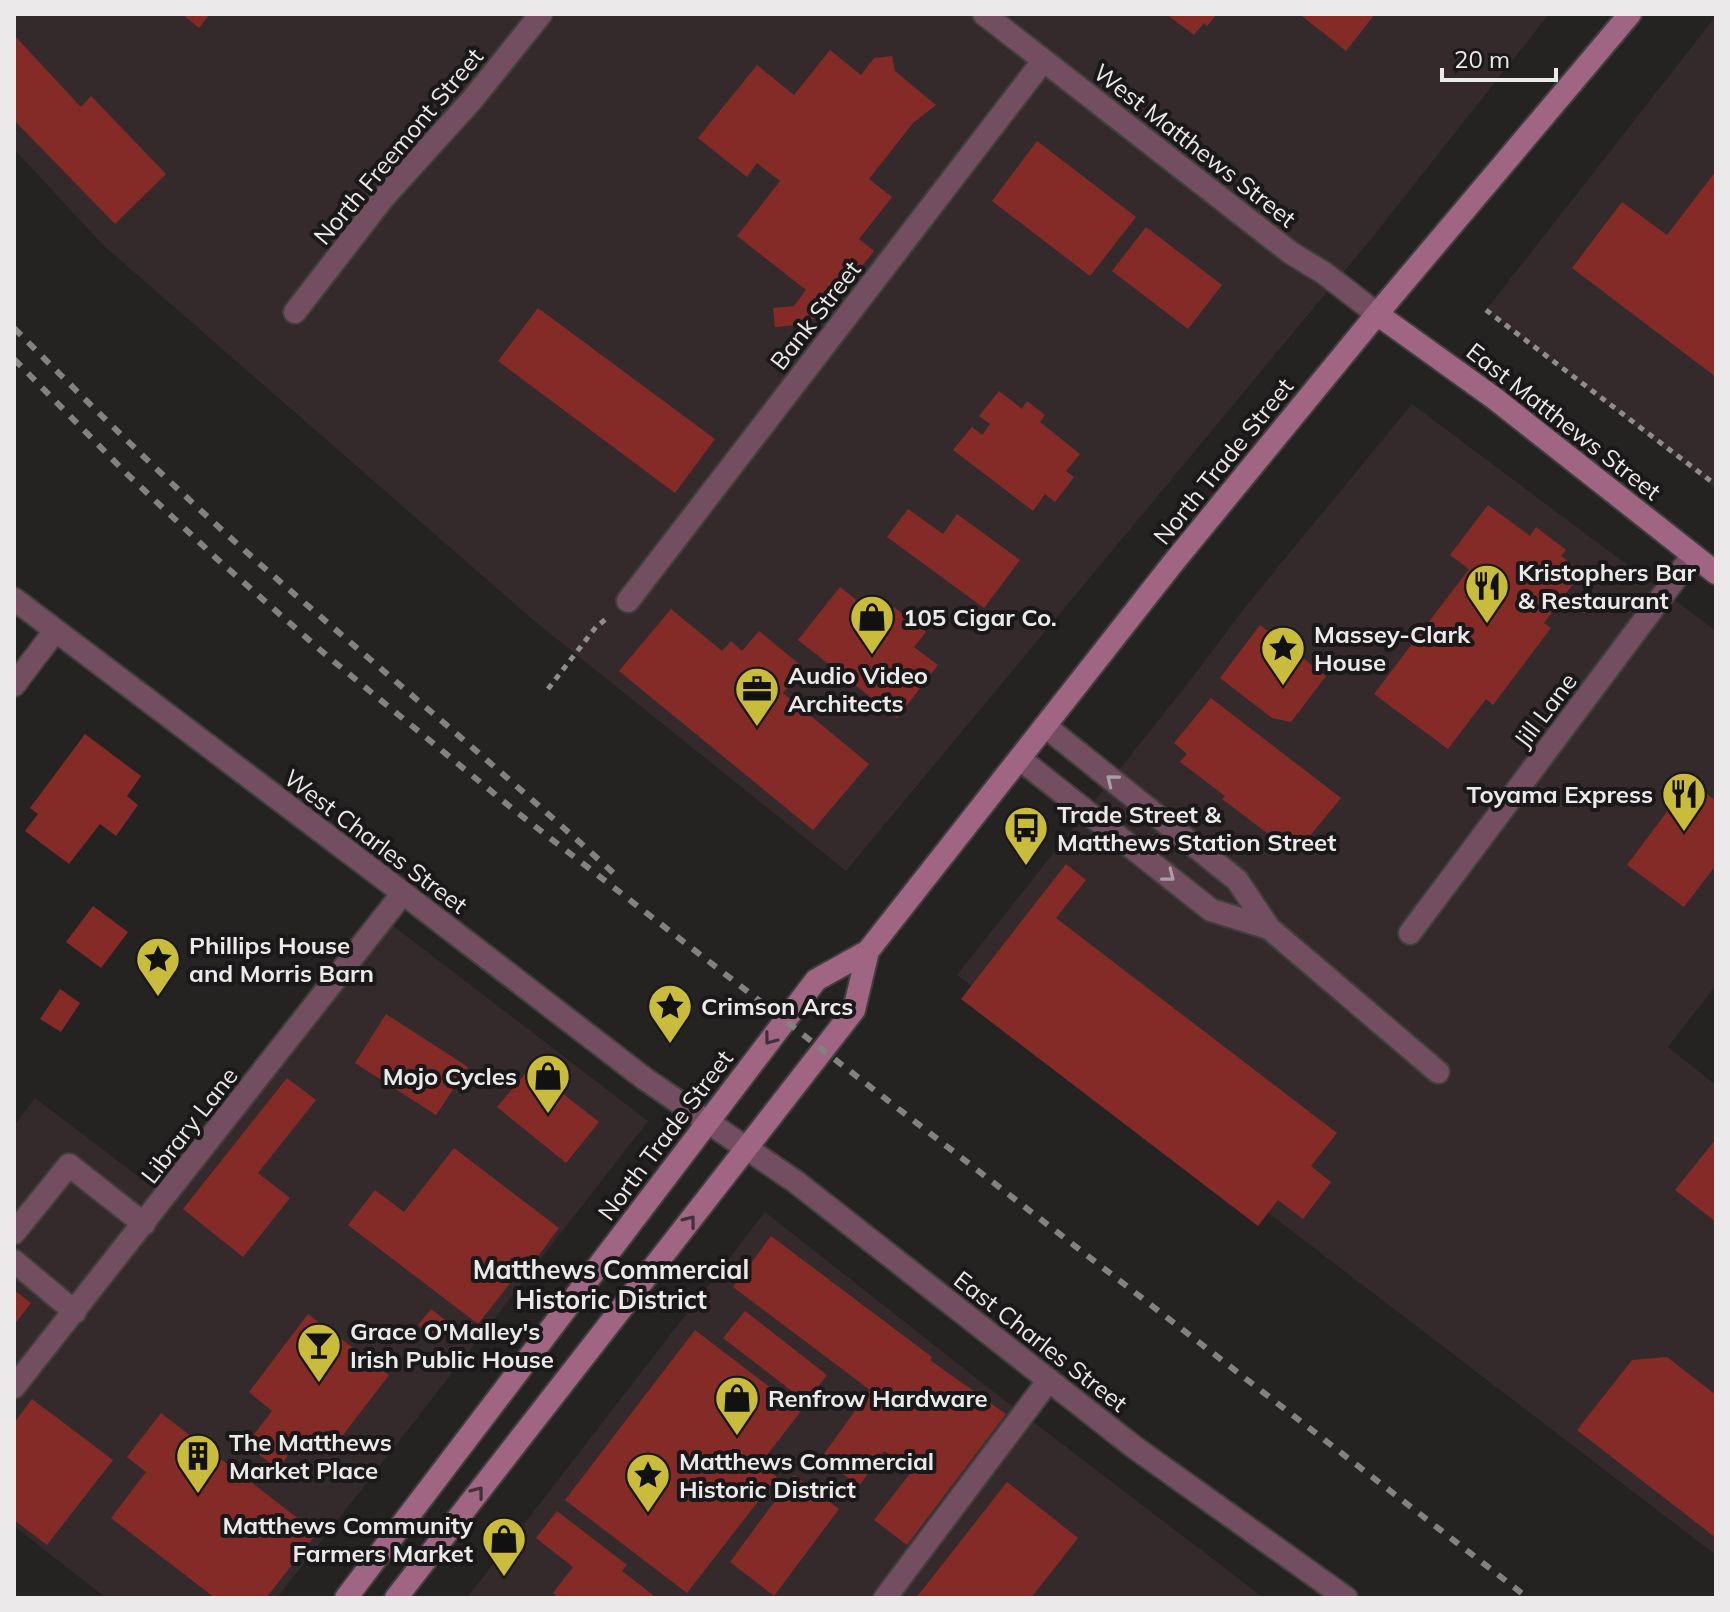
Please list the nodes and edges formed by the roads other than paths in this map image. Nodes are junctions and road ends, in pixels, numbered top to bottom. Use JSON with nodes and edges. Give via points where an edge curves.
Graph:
{"nodes":[{"id":1,"x":541,"y":14,"type":"edge"},
{"id":2,"x":984,"y":14,"type":"edge"},
{"id":3,"x":1630,"y":14,"type":"edge"},
{"id":4,"x":1043,"y":61,"type":"junction"},
{"id":5,"x":295,"y":312,"type":"dead end"},
{"id":6,"x":1377,"y":314,"type":"junction"},
{"id":7,"x":1693,"y":555,"type":"junction"},
{"id":8,"x":1716,"y":573,"type":"edge"},
{"id":9,"x":14,"y":599,"type":"edge"},
{"id":10,"x":628,"y":601,"type":"dead end"},
{"id":11,"x":55,"y":631,"type":"junction"},
{"id":12,"x":14,"y":685,"type":"edge"},
{"id":13,"x":1045,"y":726,"type":"junction"},
{"id":14,"x":1020,"y":759,"type":"junction"},
{"id":15,"x":403,"y":893,"type":"junction"},
{"id":16,"x":1269,"y":928,"type":"junction"},
{"id":17,"x":1410,"y":933,"type":"dead end"},
{"id":18,"x":868,"y":951,"type":"junction"},
{"id":19,"x":1438,"y":1072,"type":"dead end"},
{"id":20,"x":708,"y":1122,"type":"junction"},
{"id":21,"x":746,"y":1149,"type":"junction"},
{"id":22,"x":144,"y":1224,"type":"junction"},
{"id":23,"x":14,"y":1233,"type":"edge"},
{"id":24,"x":14,"y":1261,"type":"edge"},
{"id":25,"x":75,"y":1312,"type":"junction"},
{"id":26,"x":1049,"y":1380,"type":"junction"},
{"id":27,"x":14,"y":1387,"type":"edge"},
{"id":28,"x":346,"y":1598,"type":"edge"},
{"id":29,"x":396,"y":1598,"type":"edge"},
{"id":30,"x":885,"y":1598,"type":"edge"},
{"id":31,"x":1346,"y":1598,"type":"edge"}],
"edges":[{"from":1,"to":5,"type":"street","name":"North Freemont Street","via":[[384,197]]},
{"from":2,"to":4,"type":"street","name":"West Matthews Street"},
{"from":3,"to":6,"type":"main road","name":"North Trade Street"},
{"from":4,"to":6,"type":"street","name":"West Matthews Street"},
{"from":4,"to":10,"type":"street","name":"Bank Street"},
{"from":6,"to":7,"type":"main road","name":"East Matthews Street","via":[[1494,398]]},
{"from":6,"to":13,"type":"main road","name":"North Trade Street"},
{"from":7,"to":8,"type":"main road","name":"East Matthews Street"},
{"from":7,"to":17,"type":"street","name":"Jill Lane"},
{"from":9,"to":11,"type":"street","name":"West Charles Street"},
{"from":11,"to":12,"type":"street"},
{"from":11,"to":15,"type":"street","name":"West Charles Street"},
{"from":13,"to":14,"type":"main road","name":"North Trade Street"},
{"from":16,"to":13,"type":"street","one_way":true,"via":[[1237,880]]},
{"from":14,"to":16,"type":"street","one_way":true,"via":[[1211,910]]},
{"from":14,"to":18,"type":"main road","name":"North Trade Street"},
{"from":15,"to":20,"type":"street","name":"West Charles Street"},
{"from":15,"to":22,"type":"street","name":"Library Lane"},
{"from":16,"to":19,"type":"street"},
{"from":18,"to":20,"type":"main road","name":"North Trade Street","one_way":true,"via":[[816,980]]},
{"from":18,"to":21,"type":"main road","name":"North Trade Street","via":[[854,1010]]},
{"from":20,"to":21,"type":"street","name":"East Charles Street"},
{"from":20,"to":28,"type":"main road","name":"North Trade Street"},
{"from":21,"to":26,"type":"street","name":"East Charles Street","via":[[796,1182]]},
{"from":29,"to":21,"type":"main road","name":"North Trade Street","one_way":true},
{"from":22,"to":23,"type":"street","via":[[69,1165]]},
{"from":22,"to":25,"type":"street","name":"Library Lane"},
{"from":24,"to":25,"type":"street"},
{"from":25,"to":27,"type":"street","name":"Library Lane"},
{"from":26,"to":30,"type":"street"},
{"from":26,"to":31,"type":"street","name":"East Charles Street"}]}
